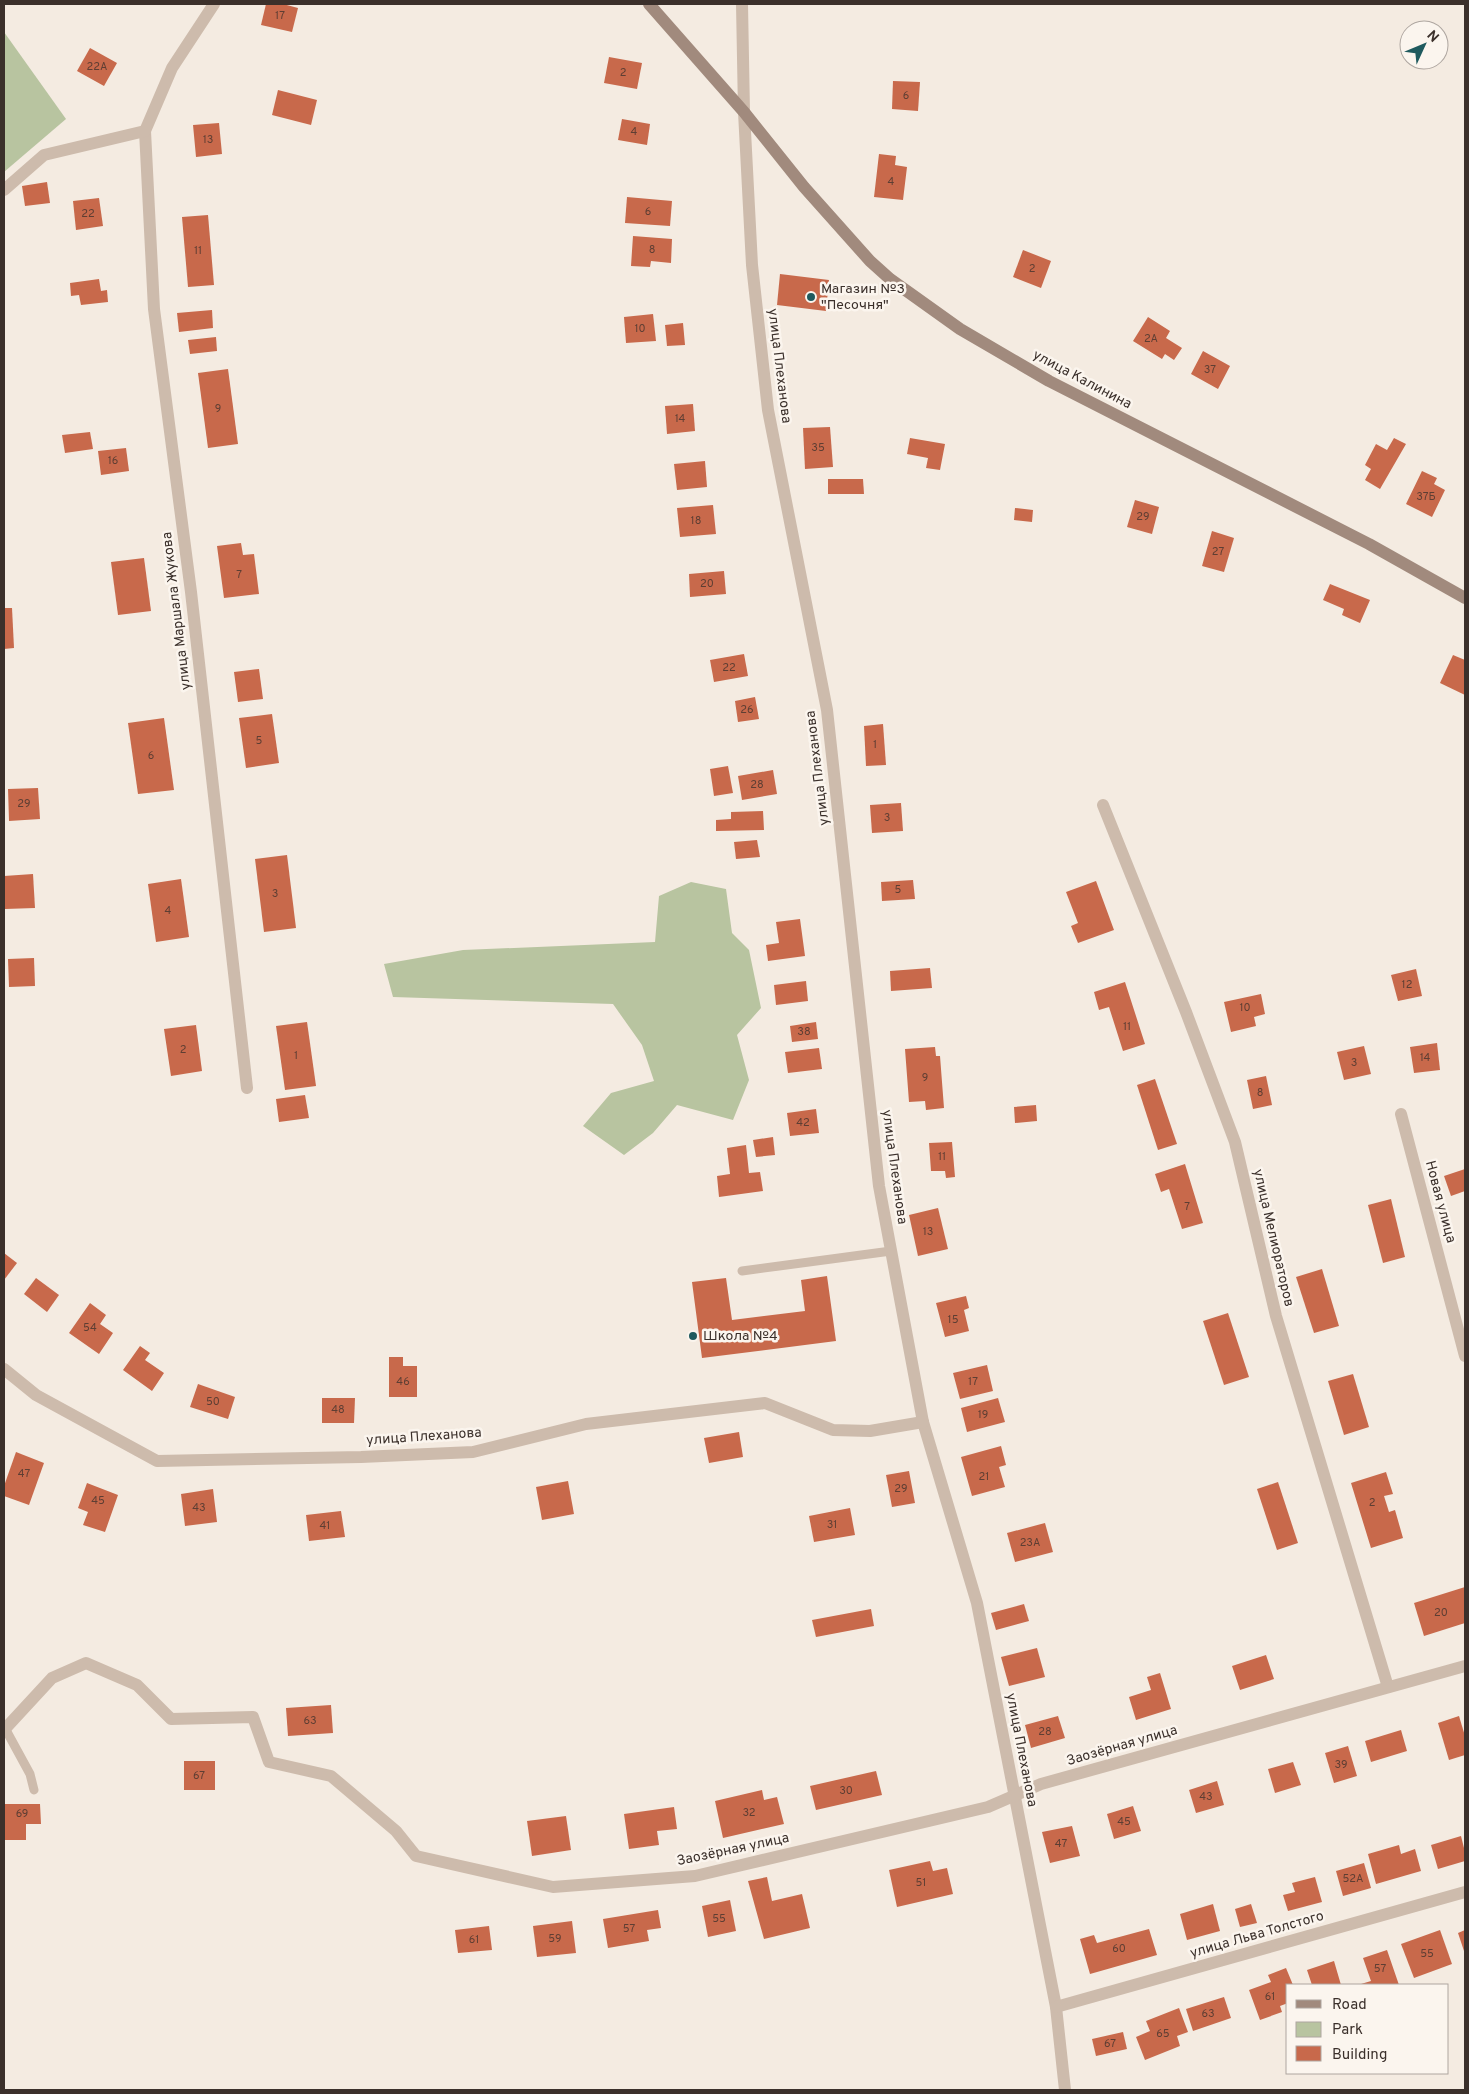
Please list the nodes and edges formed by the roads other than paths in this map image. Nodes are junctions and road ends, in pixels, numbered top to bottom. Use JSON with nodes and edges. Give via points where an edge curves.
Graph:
{"nodes":[{"id":1,"x":214,"y":4,"type":"edge"},
{"id":2,"x":649,"y":4,"type":"edge"},
{"id":3,"x":742,"y":4,"type":"edge"},
{"id":4,"x":744,"y":112,"type":"junction"},
{"id":5,"x":145,"y":131,"type":"junction"},
{"id":6,"x":4,"y":190,"type":"edge"},
{"id":7,"x":1465,"y":598,"type":"edge"},
{"id":8,"x":1104,"y":805,"type":"dead end"},
{"id":9,"x":247,"y":1088,"type":"dead end"},
{"id":10,"x":1401,"y":1114,"type":"dead end"},
{"id":11,"x":891,"y":1251,"type":"junction"},
{"id":12,"x":742,"y":1271,"type":"dead end"},
{"id":13,"x":1465,"y":1356,"type":"edge"},
{"id":14,"x":4,"y":1369,"type":"edge"},
{"id":15,"x":923,"y":1422,"type":"junction"},
{"id":16,"x":1465,"y":1666,"type":"edge"},
{"id":17,"x":1388,"y":1687,"type":"junction"},
{"id":18,"x":5,"y":1730,"type":"edge"},
{"id":19,"x":34,"y":1790,"type":"dead end"},
{"id":20,"x":1015,"y":1795,"type":"junction"},
{"id":21,"x":1465,"y":1892,"type":"edge"},
{"id":22,"x":1056,"y":2007,"type":"junction"},
{"id":23,"x":1065,"y":2090,"type":"edge"}],
"edges":[{"from":1,"to":5,"type":"street","via":[[172,68]]},
{"from":2,"to":4,"type":"main road","name":"улица Калинина"},
{"from":3,"to":4,"type":"street","name":"улица Плеханова"},
{"from":4,"to":7,"type":"main road","name":"улица Калинина","via":[[804,187],[870,261],[960,329],[1049,381],[1369,544]]},
{"from":4,"to":11,"type":"street","name":"улица Плеханова","via":[[752,264],[768,410],[828,710],[879,1186]]},
{"from":5,"to":6,"type":"street","via":[[44,155]]},
{"from":5,"to":9,"type":"street","name":"улица Маршала Жукова","via":[[154,309],[191,592]]},
{"from":8,"to":17,"type":"street","name":"улица Мелиораторов","via":[[1235,1142],[1276,1316]]},
{"from":10,"to":13,"type":"street","name":"Новая улица"},
{"from":11,"to":12,"type":"lane"},
{"from":11,"to":15,"type":"street","name":"улица Плеханова"},
{"from":14,"to":15,"type":"street","name":"улица Плеханова","via":[[36,1395],[157,1461],[472,1452],[586,1424],[764,1403],[833,1430],[870,1431]]},
{"from":15,"to":20,"type":"street","name":"улица Плеханова","via":[[977,1603]]},
{"from":16,"to":17,"type":"street","name":"Заозёрная улица"},
{"from":17,"to":20,"type":"street","name":"Заозёрная улица","via":[[1041,1784]]},
{"from":18,"to":19,"type":"lane","via":[[30,1774]]},
{"from":18,"to":20,"type":"street","name":"Заозёрная улица","via":[[52,1678],[86,1663],[137,1685],[171,1719],[253,1717],[269,1762],[331,1776],[396,1831],[416,1856],[552,1887],[695,1876],[988,1807]]},
{"from":20,"to":22,"type":"street","name":"улица Плеханова"},
{"from":21,"to":22,"type":"street","name":"улица Льва Толстого"},
{"from":22,"to":23,"type":"street","name":"улица Плеханова"}]}
